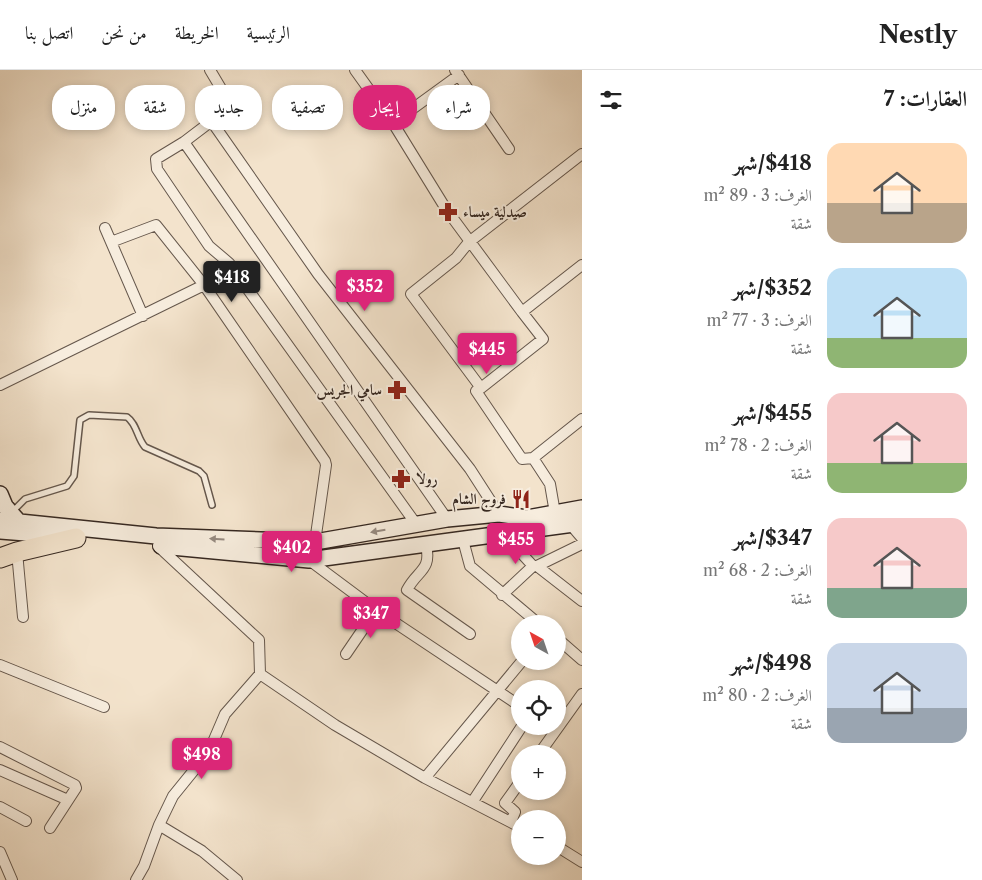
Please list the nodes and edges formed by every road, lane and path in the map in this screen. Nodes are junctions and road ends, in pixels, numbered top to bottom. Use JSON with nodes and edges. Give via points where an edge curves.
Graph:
{"nodes":[{"id":1,"x":210,"y":70,"type":"edge"},
{"id":2,"x":356,"y":70,"type":"edge"},
{"id":3,"x":457,"y":72,"type":"edge"},
{"id":4,"x":219,"y":85,"type":"edge"},
{"id":5,"x":366,"y":85,"type":"edge"},
{"id":6,"x":417,"y":104,"type":"edge"},
{"id":7,"x":201,"y":130,"type":"edge"},
{"id":8,"x":218,"y":130,"type":"edge"},
{"id":9,"x":397,"y":130,"type":"edge"},
{"id":10,"x":184,"y":142,"type":"junction"},
{"id":11,"x":509,"y":149,"type":"dead end"},
{"id":12,"x":582,"y":154,"type":"edge"},
{"id":13,"x":104,"y":228,"type":"dead end"},
{"id":14,"x":111,"y":242,"type":"junction"},
{"id":15,"x":469,"y":242,"type":"junction"},
{"id":16,"x":582,"y":265,"type":"edge"},
{"id":17,"x":204,"y":285,"type":"junction"},
{"id":18,"x":522,"y":312,"type":"junction"},
{"id":19,"x":143,"y":316,"type":"junction"},
{"id":20,"x":0,"y":385,"type":"edge"},
{"id":21,"x":481,"y":388,"type":"junction"},
{"id":22,"x":582,"y":419,"type":"edge"},
{"id":23,"x":533,"y":458,"type":"junction"},
{"id":24,"x":0,"y":494,"type":"edge"},
{"id":25,"x":212,"y":505,"type":"dead end"},
{"id":26,"x":582,"y":508,"type":"edge"},
{"id":27,"x":555,"y":513,"type":"junction"},
{"id":28,"x":499,"y":514,"type":"junction"},
{"id":29,"x":9,"y":518,"type":"edge"},
{"id":30,"x":448,"y":519,"type":"junction"},
{"id":31,"x":416,"y":524,"type":"junction"},
{"id":32,"x":576,"y":524,"type":"edge"},
{"id":33,"x":0,"y":531,"type":"edge"},
{"id":34,"x":503,"y":533,"type":"junction"},
{"id":35,"x":347,"y":537,"type":"junction"},
{"id":36,"x":76,"y":538,"type":"junction"},
{"id":37,"x":582,"y":538,"type":"edge"},
{"id":38,"x":463,"y":540,"type":"junction"},
{"id":39,"x":315,"y":542,"type":"junction"},
{"id":40,"x":582,"y":544,"type":"edge"},
{"id":41,"x":158,"y":545,"type":"junction"},
{"id":42,"x":426,"y":545,"type":"junction"},
{"id":43,"x":8,"y":555,"type":"edge"},
{"id":44,"x":347,"y":555,"type":"junction"},
{"id":45,"x":310,"y":560,"type":"junction"},
{"id":46,"x":535,"y":566,"type":"junction"},
{"id":47,"x":502,"y":595,"type":"junction"},
{"id":48,"x":582,"y":601,"type":"edge"},
{"id":49,"x":376,"y":610,"type":"junction"},
{"id":50,"x":528,"y":615,"type":"edge"},
{"id":51,"x":23,"y":617,"type":"dead end"},
{"id":52,"x":470,"y":634,"type":"dead end"},
{"id":53,"x":566,"y":646,"type":"edge"},
{"id":54,"x":346,"y":654,"type":"dead end"},
{"id":55,"x":582,"y":660,"type":"edge"},
{"id":56,"x":0,"y":664,"type":"edge"},
{"id":57,"x":515,"y":670,"type":"edge"},
{"id":58,"x":260,"y":674,"type":"junction"},
{"id":59,"x":498,"y":691,"type":"junction"},
{"id":60,"x":582,"y":694,"type":"edge"},
{"id":61,"x":511,"y":700,"type":"edge"},
{"id":62,"x":104,"y":707,"type":"dead end"},
{"id":63,"x":566,"y":713,"type":"edge"},
{"id":64,"x":516,"y":735,"type":"edge"},
{"id":65,"x":0,"y":747,"type":"edge"},
{"id":66,"x":0,"y":770,"type":"edge"},
{"id":67,"x":425,"y":778,"type":"junction"},
{"id":68,"x":511,"y":795,"type":"edge"},
{"id":69,"x":68,"y":800,"type":"junction"},
{"id":70,"x":473,"y":801,"type":"junction"},
{"id":71,"x":0,"y":807,"type":"edge"},
{"id":72,"x":513,"y":810,"type":"edge"},
{"id":73,"x":26,"y":821,"type":"dead end"},
{"id":74,"x":511,"y":822,"type":"edge"},
{"id":75,"x":159,"y":825,"type":"junction"},
{"id":76,"x":50,"y":828,"type":"dead end"},
{"id":77,"x":0,"y":852,"type":"edge"},
{"id":78,"x":566,"y":852,"type":"edge"},
{"id":79,"x":582,"y":862,"type":"edge"},
{"id":80,"x":12,"y":880,"type":"edge"},
{"id":81,"x":136,"y":880,"type":"edge"},
{"id":82,"x":238,"y":880,"type":"edge"}],
"edges":[{"from":1,"to":4,"type":"street"},
{"from":2,"to":5,"type":"street"},
{"from":3,"to":6,"type":"street"},
{"from":3,"to":11,"type":"street"},
{"from":7,"to":10,"type":"street"},
{"from":8,"to":28,"type":"street","via":[[318,274],[470,469]]},
{"from":9,"to":15,"type":"street"},
{"from":10,"to":30,"type":"street"},
{"from":10,"to":31,"type":"street","via":[[156,159],[157,169],[208,246],[228,262]]},
{"from":12,"to":15,"type":"street"},
{"from":13,"to":14,"type":"street"},
{"from":14,"to":17,"type":"street","via":[[156,225]]},
{"from":14,"to":19,"type":"street"},
{"from":15,"to":18,"type":"street"},
{"from":15,"to":21,"type":"street","via":[[456,258],[411,294]]},
{"from":16,"to":18,"type":"street"},
{"from":17,"to":19,"type":"street"},
{"from":17,"to":39,"type":"street","via":[[325,461]]},
{"from":18,"to":21,"type":"street","via":[[543,340]]},
{"from":19,"to":20,"type":"street"},
{"from":21,"to":23,"type":"street","via":[[476,391],[522,459]]},
{"from":22,"to":23,"type":"street"},
{"from":23,"to":27,"type":"street","via":[[550,484]]},
{"from":24,"to":29,"type":"main road"},
{"from":25,"to":29,"type":"lane","via":[[204,476],[145,447],[127,417],[89,414],[80,420],[72,481],[67,486],[25,499]]},
{"from":26,"to":27,"type":"main road"},
{"from":27,"to":28,"type":"main road","via":[[527,518]]},
{"from":28,"to":30,"type":"main road"},
{"from":39,"to":29,"type":"main road","one_way":true,"via":[[156,536]]},
{"from":30,"to":31,"type":"main road"},
{"from":31,"to":35,"type":"main road","one_way":true},
{"from":32,"to":34,"type":"main road"},
{"from":32,"to":37,"type":"street"},
{"from":33,"to":36,"type":"main road"},
{"from":34,"to":38,"type":"main road"},
{"from":34,"to":46,"type":"street"},
{"from":35,"to":39,"type":"main road"},
{"from":35,"to":44,"type":"main road"},
{"from":36,"to":41,"type":"main road"},
{"from":36,"to":43,"type":"highway"},
{"from":38,"to":42,"type":"main road"},
{"from":38,"to":47,"type":"street","via":[[470,566]]},
{"from":40,"to":46,"type":"street"},
{"from":41,"to":45,"type":"main road"},
{"from":41,"to":58,"type":"street","via":[[259,640]]},
{"from":42,"to":44,"type":"main road"},
{"from":42,"to":52,"type":"street","via":[[426,566],[407,590]]},
{"from":43,"to":51,"type":"street"},
{"from":44,"to":45,"type":"main road"},
{"from":45,"to":49,"type":"street"},
{"from":46,"to":47,"type":"street"},
{"from":46,"to":48,"type":"street"},
{"from":47,"to":50,"type":"street"},
{"from":49,"to":54,"type":"street"},
{"from":49,"to":59,"type":"street"},
{"from":53,"to":55,"type":"street"},
{"from":56,"to":62,"type":"street"},
{"from":57,"to":59,"type":"street"},
{"from":58,"to":67,"type":"street","via":[[335,725]]},
{"from":58,"to":75,"type":"street","via":[[225,714],[203,759],[173,796]]},
{"from":59,"to":61,"type":"street"},
{"from":59,"to":67,"type":"street"},
{"from":60,"to":63,"type":"street"},
{"from":64,"to":70,"type":"street"},
{"from":65,"to":69,"type":"street","via":[[74,783],[76,788]]},
{"from":66,"to":69,"type":"street"},
{"from":67,"to":70,"type":"street"},
{"from":68,"to":72,"type":"street","via":[[505,803]]},
{"from":69,"to":76,"type":"street"},
{"from":70,"to":74,"type":"street"},
{"from":71,"to":73,"type":"street"},
{"from":75,"to":81,"type":"street"},
{"from":75,"to":82,"type":"street","via":[[202,851]]},
{"from":77,"to":80,"type":"street"},
{"from":78,"to":79,"type":"street"}]}
